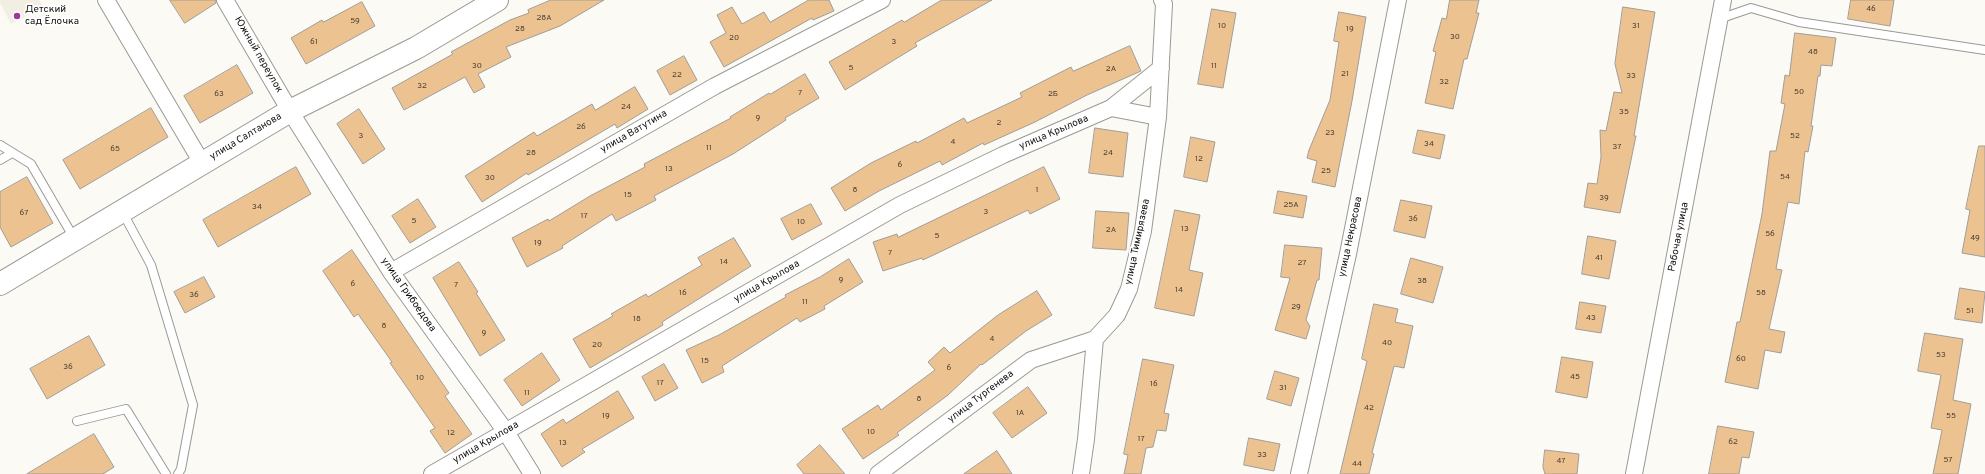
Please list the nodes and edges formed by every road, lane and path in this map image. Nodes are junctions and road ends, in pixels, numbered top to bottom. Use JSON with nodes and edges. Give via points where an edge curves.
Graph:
{"nodes":[{"id":1,"x":106,"y":0,"type":"edge"},
{"id":2,"x":225,"y":0,"type":"edge"},
{"id":3,"x":497,"y":0,"type":"edge"},
{"id":4,"x":882,"y":0,"type":"edge"},
{"id":5,"x":1162,"y":0,"type":"edge"},
{"id":6,"x":1398,"y":0,"type":"edge"},
{"id":7,"x":1724,"y":0,"type":"edge"},
{"id":8,"x":1746,"y":0,"type":"edge"},
{"id":9,"x":1751,"y":8,"type":"junction"},
{"id":10,"x":1719,"y":19,"type":"junction"},
{"id":11,"x":1985,"y":50,"type":"edge"},
{"id":12,"x":1161,"y":68,"type":"junction"},
{"id":13,"x":1111,"y":108,"type":"junction"},
{"id":14,"x":290,"y":111,"type":"junction"},
{"id":15,"x":1158,"y":117,"type":"junction"},
{"id":16,"x":0,"y":145,"type":"edge"},
{"id":17,"x":12,"y":153,"type":"junction"},
{"id":18,"x":0,"y":160,"type":"edge"},
{"id":19,"x":202,"y":163,"type":"junction"},
{"id":20,"x":122,"y":212,"type":"junction"},
{"id":21,"x":74,"y":239,"type":"junction"},
{"id":22,"x":391,"y":272,"type":"junction"},
{"id":23,"x":0,"y":284,"type":"edge"},
{"id":24,"x":1095,"y":339,"type":"junction"},
{"id":25,"x":77,"y":421,"type":"dead end"},
{"id":26,"x":506,"y":432,"type":"junction"},
{"id":27,"x":166,"y":474,"type":"edge"},
{"id":28,"x":178,"y":474,"type":"edge"},
{"id":29,"x":432,"y":474,"type":"edge"},
{"id":30,"x":532,"y":474,"type":"edge"},
{"id":31,"x":878,"y":474,"type":"edge"},
{"id":32,"x":1081,"y":474,"type":"edge"},
{"id":33,"x":1299,"y":474,"type":"edge"},
{"id":34,"x":1634,"y":474,"type":"edge"}],
"edges":[{"from":1,"to":19,"type":"street"},
{"from":2,"to":14,"type":"street","name":"Южный переулок"},
{"from":3,"to":14,"type":"main road","name":"улица Салтанова","via":[[416,48]]},
{"from":4,"to":22,"type":"street","name":"улица Ватутина","via":[[715,86]]},
{"from":5,"to":12,"type":"street","name":"улица Тимирязева","via":[[1164,4]]},
{"from":6,"to":33,"type":"street","name":"улица Некрасова","via":[[1348,254]]},
{"from":7,"to":10,"type":"street","name":"Рабочая улица"},
{"from":8,"to":9,"type":"lane"},
{"from":9,"to":10,"type":"lane"},
{"from":9,"to":11,"type":"lane","via":[[1799,22]]},
{"from":10,"to":34,"type":"street","name":"Рабочая улица"},
{"from":12,"to":13,"type":"street","name":"улица Крылова"},
{"from":12,"to":15,"type":"street","name":"улица Тимирязева"},
{"from":13,"to":15,"type":"street"},
{"from":13,"to":26,"type":"street","name":"улица Крылова","via":[[1002,155],[900,205]]},
{"from":14,"to":19,"type":"main road","name":"улица Салтанова"},
{"from":14,"to":22,"type":"street","name":"улица Грибоедова"},
{"from":15,"to":24,"type":"street","name":"улица Тимирязева","via":[[1142,231],[1129,289],[1117,315]]},
{"from":16,"to":17,"type":"lane"},
{"from":17,"to":18,"type":"lane"},
{"from":17,"to":21,"type":"lane","via":[[31,164]]},
{"from":19,"to":20,"type":"main road","name":"улица Салтанова"},
{"from":20,"to":21,"type":"main road","name":"улица Салтанова"},
{"from":20,"to":28,"type":"lane","via":[[151,265],[193,405]]},
{"from":21,"to":23,"type":"main road","name":"улица Салтанова"},
{"from":22,"to":26,"type":"street","name":"улица Грибоедова"},
{"from":24,"to":31,"type":"street","name":"улица Тургенева","via":[[1031,360]]},
{"from":24,"to":32,"type":"street"},
{"from":25,"to":27,"type":"lane","via":[[126,409]]},
{"from":26,"to":29,"type":"street","name":"улица Крылова"},
{"from":26,"to":30,"type":"street","name":"улица Грибоедова"}]}
